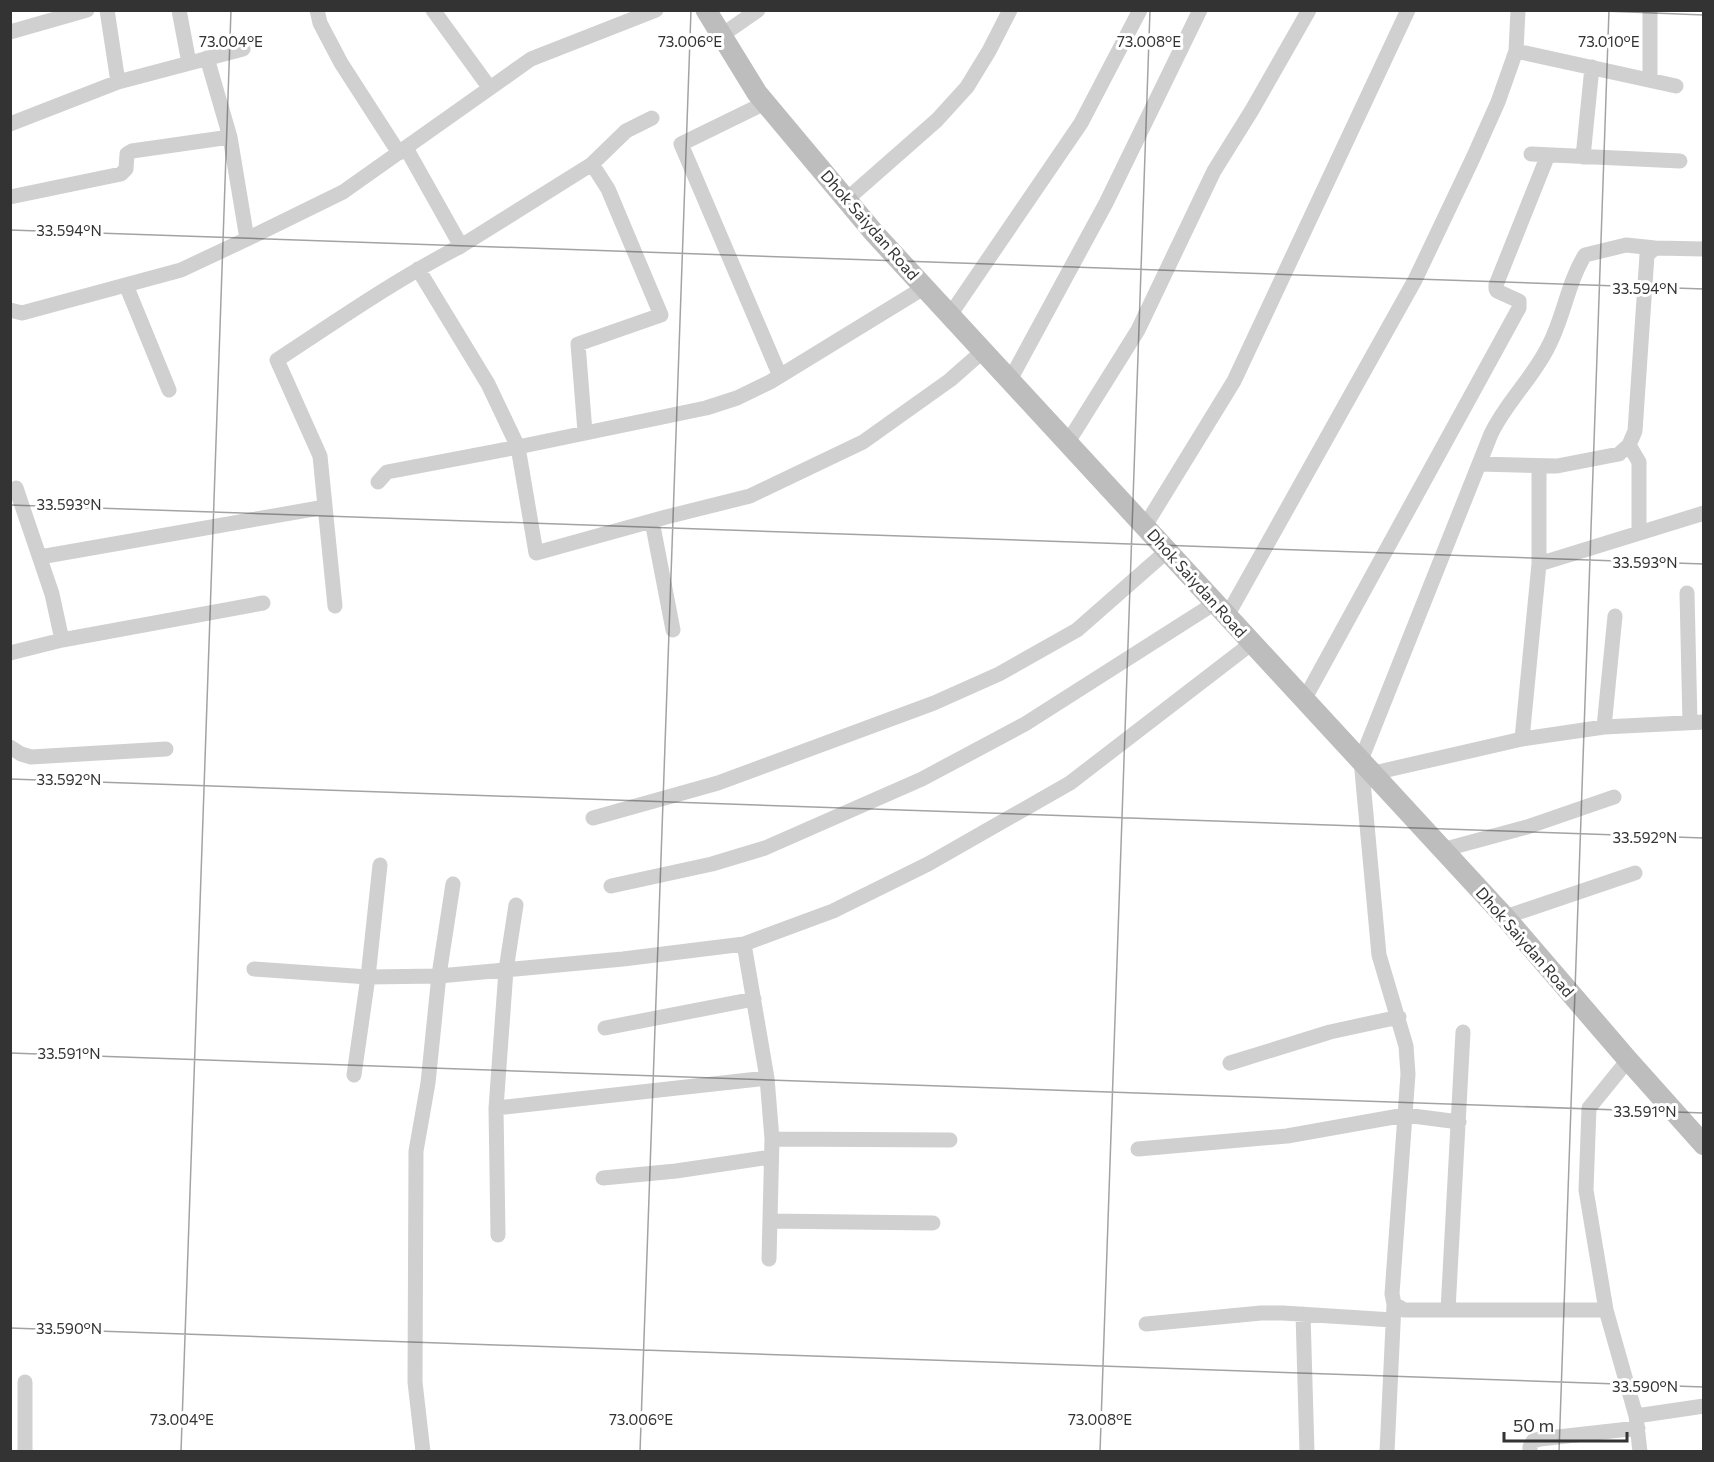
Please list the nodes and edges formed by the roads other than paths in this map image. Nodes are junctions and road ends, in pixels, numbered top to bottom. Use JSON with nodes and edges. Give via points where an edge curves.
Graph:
{"nodes":[{"id":1,"x":87,"y":10,"type":"edge"},
{"id":2,"x":107,"y":10,"type":"edge"},
{"id":3,"x":179,"y":10,"type":"edge"},
{"id":4,"x":317,"y":10,"type":"edge"},
{"id":5,"x":433,"y":10,"type":"edge"},
{"id":6,"x":656,"y":10,"type":"edge"},
{"id":7,"x":706,"y":10,"type":"edge"},
{"id":8,"x":758,"y":10,"type":"edge"},
{"id":9,"x":1010,"y":10,"type":"edge"},
{"id":10,"x":1140,"y":10,"type":"edge"},
{"id":11,"x":1200,"y":10,"type":"edge"},
{"id":12,"x":1309,"y":10,"type":"edge"},
{"id":13,"x":1408,"y":10,"type":"edge"},
{"id":14,"x":1518,"y":10,"type":"edge"},
{"id":15,"x":1650,"y":10,"type":"edge"},
{"id":16,"x":10,"y":32,"type":"edge"},
{"id":17,"x":722,"y":35,"type":"junction"},
{"id":18,"x":243,"y":49,"type":"dead end"},
{"id":19,"x":1516,"y":51,"type":"junction"},
{"id":20,"x":207,"y":58,"type":"junction"},
{"id":21,"x":189,"y":63,"type":"junction"},
{"id":22,"x":1592,"y":68,"type":"junction"},
{"id":23,"x":1650,"y":80,"type":"junction"},
{"id":24,"x":118,"y":82,"type":"junction"},
{"id":25,"x":1676,"y":86,"type":"dead end"},
{"id":26,"x":489,"y":87,"type":"junction"},
{"id":27,"x":765,"y":103,"type":"junction"},
{"id":28,"x":652,"y":118,"type":"dead end"},
{"id":29,"x":10,"y":124,"type":"edge"},
{"id":30,"x":230,"y":137,"type":"junction"},
{"id":31,"x":403,"y":150,"type":"junction"},
{"id":32,"x":1531,"y":154,"type":"dead end"},
{"id":33,"x":1548,"y":155,"type":"junction"},
{"id":34,"x":1583,"y":157,"type":"junction"},
{"id":35,"x":1680,"y":161,"type":"dead end"},
{"id":36,"x":592,"y":164,"type":"junction"},
{"id":37,"x":10,"y":197,"type":"edge"},
{"id":38,"x":846,"y":200,"type":"junction"},
{"id":39,"x":247,"y":239,"type":"junction"},
{"id":40,"x":461,"y":246,"type":"junction"},
{"id":41,"x":1655,"y":248,"type":"junction"},
{"id":42,"x":1704,"y":249,"type":"edge"},
{"id":43,"x":418,"y":268,"type":"junction"},
{"id":44,"x":126,"y":285,"type":"junction"},
{"id":45,"x":925,"y":287,"type":"junction"},
{"id":46,"x":10,"y":310,"type":"edge"},
{"id":47,"x":950,"y":315,"type":"junction"},
{"id":48,"x":983,"y":351,"type":"junction"},
{"id":49,"x":780,"y":376,"type":"junction"},
{"id":50,"x":1010,"y":380,"type":"junction"},
{"id":51,"x":169,"y":390,"type":"dead end"},
{"id":52,"x":585,"y":432,"type":"junction"},
{"id":53,"x":1068,"y":442,"type":"junction"},
{"id":54,"x":1629,"y":445,"type":"junction"},
{"id":55,"x":518,"y":447,"type":"junction"},
{"id":56,"x":1479,"y":464,"type":"junction"},
{"id":57,"x":1539,"y":466,"type":"junction"},
{"id":58,"x":378,"y":482,"type":"dead end"},
{"id":59,"x":16,"y":488,"type":"dead end"},
{"id":60,"x":325,"y":507,"type":"junction"},
{"id":61,"x":1704,"y":513,"type":"edge"},
{"id":62,"x":652,"y":521,"type":"junction"},
{"id":63,"x":1145,"y":526,"type":"junction"},
{"id":64,"x":1639,"y":533,"type":"junction"},
{"id":65,"x":1167,"y":551,"type":"junction"},
{"id":66,"x":40,"y":557,"type":"junction"},
{"id":67,"x":1539,"y":564,"type":"junction"},
{"id":68,"x":1687,"y":593,"type":"dead end"},
{"id":69,"x":263,"y":603,"type":"dead end"},
{"id":70,"x":335,"y":606,"type":"dead end"},
{"id":71,"x":1221,"y":610,"type":"junction"},
{"id":72,"x":1615,"y":616,"type":"dead end"},
{"id":73,"x":673,"y":630,"type":"dead end"},
{"id":74,"x":62,"y":640,"type":"junction"},
{"id":75,"x":1252,"y":643,"type":"junction"},
{"id":76,"x":10,"y":653,"type":"edge"},
{"id":77,"x":1304,"y":700,"type":"junction"},
{"id":78,"x":1697,"y":722,"type":"edge"},
{"id":79,"x":1604,"y":727,"type":"junction"},
{"id":80,"x":10,"y":732,"type":"edge"},
{"id":81,"x":1522,"y":739,"type":"junction"},
{"id":82,"x":10,"y":745,"type":"edge"},
{"id":83,"x":166,"y":749,"type":"dead end"},
{"id":84,"x":1368,"y":767,"type":"junction"},
{"id":85,"x":1614,"y":797,"type":"dead end"},
{"id":86,"x":593,"y":818,"type":"dead end"},
{"id":87,"x":1442,"y":850,"type":"junction"},
{"id":88,"x":380,"y":865,"type":"dead end"},
{"id":89,"x":1635,"y":873,"type":"dead end"},
{"id":90,"x":453,"y":884,"type":"dead end"},
{"id":91,"x":611,"y":886,"type":"dead end"},
{"id":92,"x":516,"y":904,"type":"dead end"},
{"id":93,"x":1505,"y":917,"type":"junction"},
{"id":94,"x":744,"y":944,"type":"junction"},
{"id":95,"x":254,"y":969,"type":"dead end"},
{"id":96,"x":506,"y":969,"type":"junction"},
{"id":97,"x":439,"y":976,"type":"junction"},
{"id":98,"x":368,"y":977,"type":"junction"},
{"id":99,"x":754,"y":999,"type":"junction"},
{"id":100,"x":1399,"y":1017,"type":"junction"},
{"id":101,"x":605,"y":1028,"type":"dead end"},
{"id":102,"x":1464,"y":1032,"type":"dead end"},
{"id":103,"x":1628,"y":1060,"type":"junction"},
{"id":104,"x":1230,"y":1063,"type":"dead end"},
{"id":105,"x":354,"y":1075,"type":"dead end"},
{"id":106,"x":767,"y":1078,"type":"junction"},
{"id":107,"x":496,"y":1108,"type":"junction"},
{"id":108,"x":1406,"y":1115,"type":"junction"},
{"id":109,"x":1458,"y":1122,"type":"junction"},
{"id":110,"x":772,"y":1139,"type":"junction"},
{"id":111,"x":950,"y":1140,"type":"dead end"},
{"id":112,"x":1704,"y":1145,"type":"edge"},
{"id":113,"x":1138,"y":1149,"type":"dead end"},
{"id":114,"x":771,"y":1157,"type":"junction"},
{"id":115,"x":603,"y":1178,"type":"dead end"},
{"id":116,"x":770,"y":1221,"type":"junction"},
{"id":117,"x":933,"y":1223,"type":"dead end"},
{"id":118,"x":498,"y":1235,"type":"dead end"},
{"id":119,"x":769,"y":1259,"type":"dead end"},
{"id":120,"x":1394,"y":1304,"type":"junction"},
{"id":121,"x":1448,"y":1310,"type":"junction"},
{"id":122,"x":1606,"y":1310,"type":"junction"},
{"id":123,"x":1303,"y":1314,"type":"junction"},
{"id":124,"x":1394,"y":1320,"type":"junction"},
{"id":125,"x":1146,"y":1324,"type":"dead end"},
{"id":126,"x":25,"y":1382,"type":"dead end"},
{"id":127,"x":1704,"y":1406,"type":"edge"},
{"id":128,"x":1637,"y":1422,"type":"junction"},
{"id":129,"x":25,"y":1452,"type":"edge"},
{"id":130,"x":423,"y":1452,"type":"edge"},
{"id":131,"x":1307,"y":1452,"type":"edge"},
{"id":132,"x":1387,"y":1452,"type":"edge"},
{"id":133,"x":1530,"y":1452,"type":"edge"},
{"id":134,"x":1640,"y":1452,"type":"edge"}],
"edges":[{"from":1,"to":16,"type":"street"},
{"from":2,"to":24,"type":"street"},
{"from":3,"to":21,"type":"street"},
{"from":4,"to":31,"type":"street","via":[[341,63]]},
{"from":5,"to":26,"type":"street"},
{"from":6,"to":26,"type":"street","via":[[531,59]]},
{"from":7,"to":17,"type":"main road","name":"Dhok Saiydan Road"},
{"from":8,"to":17,"type":"street"},
{"from":9,"to":38,"type":"street","via":[[967,87],[937,120]]},
{"from":10,"to":47,"type":"street","via":[[1081,123]]},
{"from":11,"to":50,"type":"street","via":[[1106,203]]},
{"from":12,"to":53,"type":"street","via":[[1214,171],[1138,330]]},
{"from":13,"to":63,"type":"street","via":[[1234,381]]},
{"from":14,"to":19,"type":"street"},
{"from":15,"to":23,"type":"street"},
{"from":17,"to":27,"type":"main road","name":"Dhok Saiydan Road"},
{"from":18,"to":20,"type":"street"},
{"from":19,"to":22,"type":"street"},
{"from":19,"to":71,"type":"street","via":[[1498,102],[1415,280]]},
{"from":20,"to":21,"type":"street"},
{"from":20,"to":30,"type":"street"},
{"from":21,"to":24,"type":"street"},
{"from":22,"to":23,"type":"street"},
{"from":22,"to":34,"type":"street"},
{"from":23,"to":25,"type":"street"},
{"from":24,"to":29,"type":"street"},
{"from":26,"to":31,"type":"street"},
{"from":27,"to":38,"type":"main road","name":"Dhok Saiydan Road"},
{"from":27,"to":49,"type":"street","via":[[681,144]]},
{"from":28,"to":36,"type":"street","via":[[626,131]]},
{"from":30,"to":37,"type":"street","via":[[132,151],[127,154],[125,172],[121,174]]},
{"from":30,"to":39,"type":"street"},
{"from":31,"to":39,"type":"street","via":[[343,192]]},
{"from":31,"to":40,"type":"street"},
{"from":32,"to":33,"type":"street"},
{"from":33,"to":34,"type":"street"},
{"from":33,"to":77,"type":"street","via":[[1496,285],[1497,291],[1519,301],[1519,308]]},
{"from":34,"to":35,"type":"street"},
{"from":36,"to":40,"type":"street"},
{"from":36,"to":52,"type":"street","via":[[608,189],[661,315],[578,344]]},
{"from":38,"to":45,"type":"main road","name":"Dhok Saiydan Road"},
{"from":39,"to":44,"type":"street","via":[[181,270]]},
{"from":40,"to":43,"type":"street"},
{"from":41,"to":42,"type":"street"},
{"from":41,"to":54,"type":"street","via":[[1647,255],[1635,431]]},
{"from":41,"to":56,"type":"street","via":[[1626,245],[1585,255],[1549,346],[1499,417]]},
{"from":43,"to":55,"type":"street","via":[[488,384]]},
{"from":43,"to":60,"type":"street","via":[[277,360],[320,456]]},
{"from":44,"to":46,"type":"street","via":[[22,314]]},
{"from":44,"to":51,"type":"street"},
{"from":45,"to":47,"type":"main road","name":"Dhok Saiydan Road"},
{"from":45,"to":49,"type":"street"},
{"from":47,"to":48,"type":"main road","name":"Dhok Saiydan Road"},
{"from":48,"to":50,"type":"main road","name":"Dhok Saiydan Road"},
{"from":48,"to":62,"type":"street","via":[[950,380],[863,442],[750,496]]},
{"from":49,"to":52,"type":"street","via":[[737,398],[706,408]]},
{"from":50,"to":53,"type":"main road","name":"Dhok Saiydan Road"},
{"from":52,"to":55,"type":"street"},
{"from":53,"to":63,"type":"main road","name":"Dhok Saiydan Road"},
{"from":54,"to":57,"type":"street","via":[[1619,454]]},
{"from":54,"to":64,"type":"street","via":[[1639,462]]},
{"from":55,"to":58,"type":"street","via":[[387,472]]},
{"from":55,"to":62,"type":"street","via":[[537,553]]},
{"from":56,"to":57,"type":"street"},
{"from":56,"to":84,"type":"street"},
{"from":57,"to":67,"type":"street"},
{"from":59,"to":66,"type":"street"},
{"from":60,"to":66,"type":"street"},
{"from":60,"to":70,"type":"street"},
{"from":61,"to":64,"type":"street"},
{"from":62,"to":73,"type":"street"},
{"from":63,"to":65,"type":"main road","name":"Dhok Saiydan Road"},
{"from":64,"to":67,"type":"street"},
{"from":65,"to":71,"type":"main road","name":"Dhok Saiydan Road"},
{"from":65,"to":86,"type":"street","via":[[1077,630],[999,674],[934,704],[718,783]]},
{"from":66,"to":74,"type":"street"},
{"from":67,"to":81,"type":"street"},
{"from":68,"to":78,"type":"street"},
{"from":69,"to":74,"type":"street"},
{"from":71,"to":75,"type":"main road","name":"Dhok Saiydan Road"},
{"from":71,"to":91,"type":"street","via":[[922,779],[765,848]]},
{"from":72,"to":79,"type":"street"},
{"from":74,"to":76,"type":"street"},
{"from":75,"to":77,"type":"main road","name":"Dhok Saiydan Road"},
{"from":75,"to":94,"type":"street","via":[[1070,783],[928,864],[833,911]]},
{"from":77,"to":84,"type":"main road","name":"Dhok Saiydan Road"},
{"from":78,"to":79,"type":"street"},
{"from":79,"to":81,"type":"street"},
{"from":80,"to":82,"type":"street"},
{"from":81,"to":84,"type":"street"},
{"from":82,"to":83,"type":"street","via":[[31,757]]},
{"from":84,"to":87,"type":"main road","name":"Dhok Saiydan Road"},
{"from":84,"to":100,"type":"street","via":[[1379,955]]},
{"from":85,"to":87,"type":"street","via":[[1527,827]]},
{"from":87,"to":93,"type":"main road","name":"Dhok Saiydan Road"},
{"from":88,"to":98,"type":"street"},
{"from":89,"to":93,"type":"street"},
{"from":90,"to":97,"type":"street"},
{"from":92,"to":96,"type":"street"},
{"from":93,"to":103,"type":"main road","name":"Dhok Saiydan Road"},
{"from":94,"to":96,"type":"street"},
{"from":94,"to":99,"type":"street"},
{"from":95,"to":98,"type":"street"},
{"from":96,"to":97,"type":"street"},
{"from":96,"to":107,"type":"street"},
{"from":97,"to":98,"type":"street"},
{"from":97,"to":130,"type":"street","via":[[428,1083],[416,1150],[414,1382]]},
{"from":98,"to":105,"type":"street"},
{"from":99,"to":101,"type":"street"},
{"from":99,"to":106,"type":"street"},
{"from":100,"to":104,"type":"street","via":[[1330,1032]]},
{"from":100,"to":108,"type":"street","via":[[1408,1074]]},
{"from":102,"to":109,"type":"street"},
{"from":103,"to":112,"type":"main road","name":"Dhok Saiydan Road"},
{"from":103,"to":122,"type":"street","via":[[1589,1108],[1586,1190]]},
{"from":106,"to":107,"type":"street"},
{"from":106,"to":110,"type":"street"},
{"from":107,"to":118,"type":"street"},
{"from":108,"to":109,"type":"street"},
{"from":108,"to":113,"type":"street","via":[[1287,1136]]},
{"from":108,"to":120,"type":"street"},
{"from":109,"to":121,"type":"street"},
{"from":110,"to":111,"type":"street"},
{"from":110,"to":114,"type":"street"},
{"from":114,"to":115,"type":"street"},
{"from":114,"to":116,"type":"street"},
{"from":116,"to":117,"type":"street"},
{"from":116,"to":119,"type":"street"},
{"from":120,"to":121,"type":"street","via":[[1404,1310]]},
{"from":120,"to":124,"type":"street"},
{"from":121,"to":122,"type":"street"},
{"from":122,"to":128,"type":"street"},
{"from":123,"to":124,"type":"street"},
{"from":123,"to":125,"type":"street","via":[[1261,1313]]},
{"from":123,"to":131,"type":"street"},
{"from":124,"to":132,"type":"street"},
{"from":126,"to":129,"type":"street"},
{"from":127,"to":128,"type":"street"},
{"from":128,"to":133,"type":"street","via":[[1533,1441]]},
{"from":128,"to":134,"type":"street"}]}
